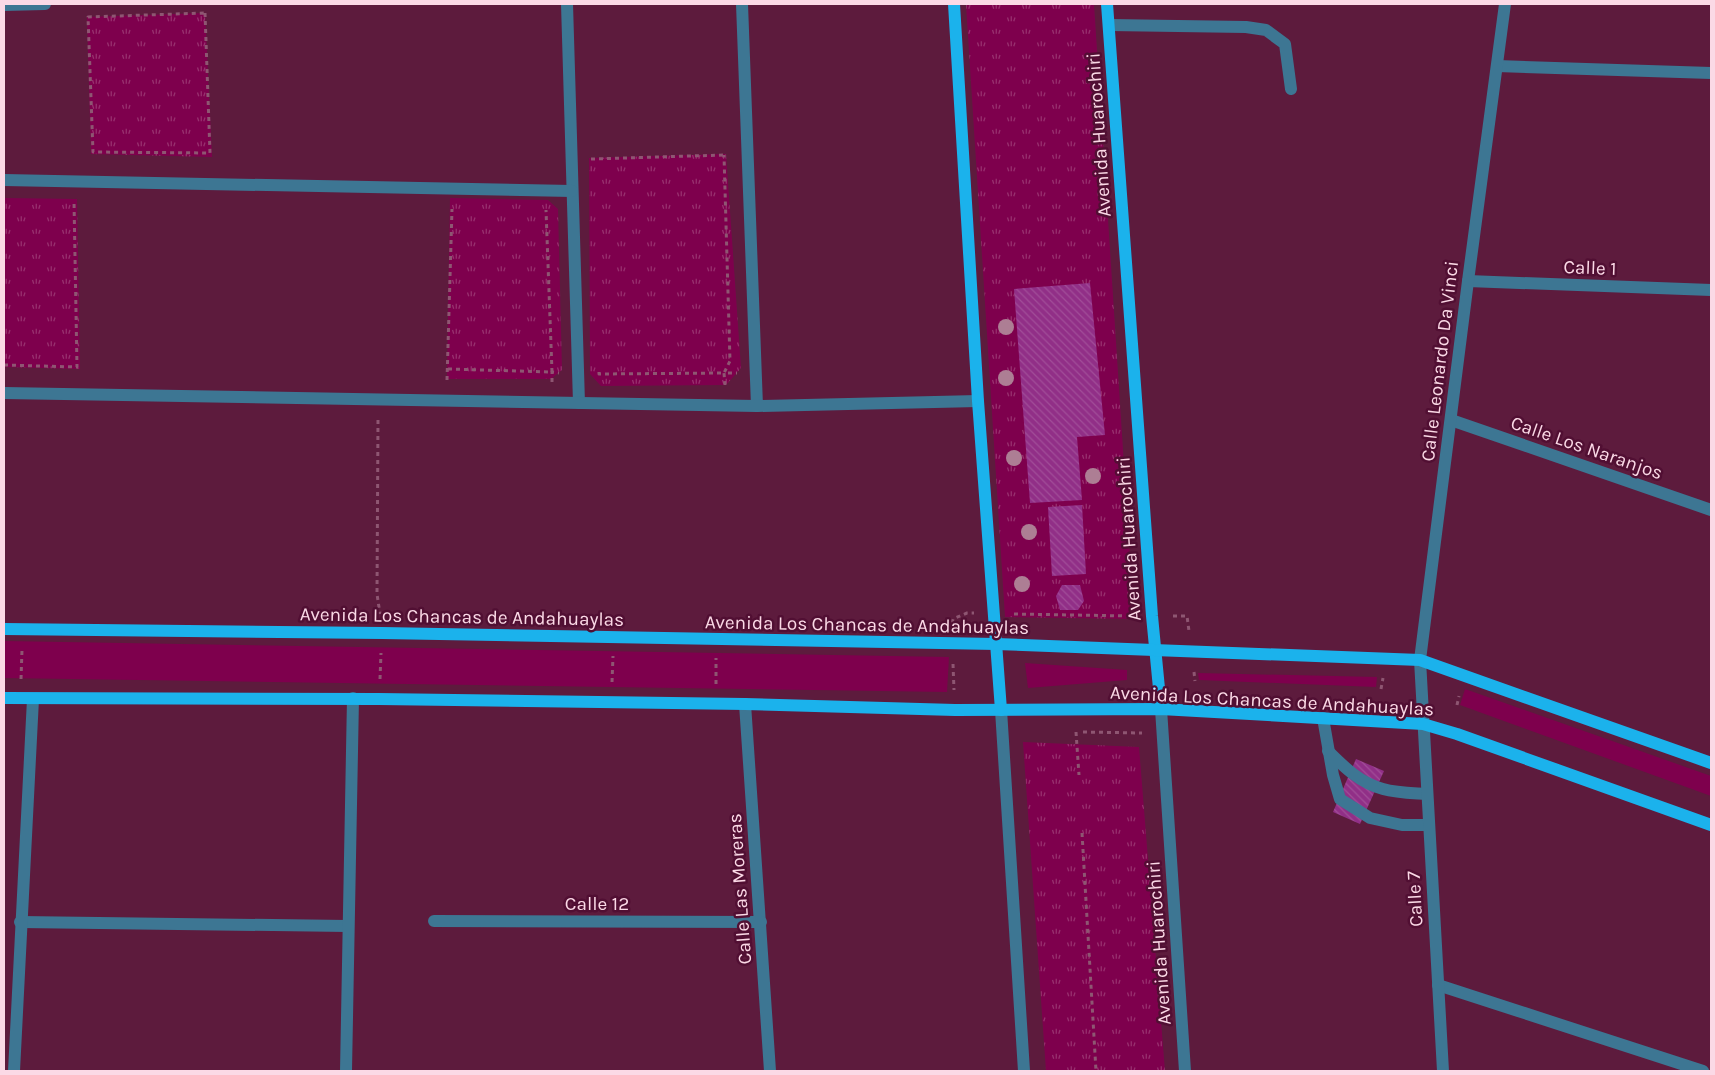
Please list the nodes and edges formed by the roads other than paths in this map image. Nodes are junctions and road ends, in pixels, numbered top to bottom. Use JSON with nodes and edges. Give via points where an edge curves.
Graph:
{"nodes":[{"id":1,"x":45,"y":4,"type":"edge"},
{"id":2,"x":567,"y":4,"type":"edge"},
{"id":3,"x":742,"y":4,"type":"edge"},
{"id":4,"x":954,"y":4,"type":"edge"},
{"id":5,"x":1107,"y":4,"type":"edge"},
{"id":6,"x":1505,"y":4,"type":"edge"},
{"id":7,"x":4,"y":5,"type":"edge"},
{"id":8,"x":1109,"y":25,"type":"junction"},
{"id":9,"x":1497,"y":66,"type":"junction"},
{"id":10,"x":1711,"y":73,"type":"edge"},
{"id":11,"x":1291,"y":89,"type":"dead end"},
{"id":12,"x":4,"y":180,"type":"edge"},
{"id":13,"x":572,"y":191,"type":"junction"},
{"id":14,"x":1468,"y":281,"type":"junction"},
{"id":15,"x":1711,"y":290,"type":"edge"},
{"id":16,"x":4,"y":393,"type":"edge"},
{"id":17,"x":978,"y":401,"type":"junction"},
{"id":18,"x":579,"y":402,"type":"junction"},
{"id":19,"x":757,"y":406,"type":"junction"},
{"id":20,"x":1451,"y":420,"type":"junction"},
{"id":21,"x":1711,"y":510,"type":"edge"},
{"id":22,"x":4,"y":629,"type":"edge"},
{"id":23,"x":996,"y":644,"type":"junction"},
{"id":24,"x":1156,"y":651,"type":"junction"},
{"id":25,"x":1420,"y":660,"type":"junction"},
{"id":26,"x":4,"y":698,"type":"edge"},
{"id":27,"x":26,"y":698,"type":"junction"},
{"id":28,"x":354,"y":698,"type":"junction"},
{"id":29,"x":745,"y":704,"type":"junction"},
{"id":30,"x":1161,"y":709,"type":"junction"},
{"id":31,"x":1001,"y":710,"type":"junction"},
{"id":32,"x":1323,"y":718,"type":"junction"},
{"id":33,"x":1423,"y":724,"type":"junction"},
{"id":34,"x":1328,"y":751,"type":"junction"},
{"id":35,"x":1711,"y":763,"type":"edge"},
{"id":36,"x":1427,"y":794,"type":"junction"},
{"id":37,"x":1711,"y":824,"type":"edge"},
{"id":38,"x":1428,"y":825,"type":"junction"},
{"id":39,"x":434,"y":921,"type":"dead end"},
{"id":40,"x":20,"y":922,"type":"junction"},
{"id":41,"x":761,"y":922,"type":"junction"},
{"id":42,"x":348,"y":926,"type":"junction"},
{"id":43,"x":1438,"y":985,"type":"junction"},
{"id":44,"x":1682,"y":1068,"type":"edge"},
{"id":45,"x":14,"y":1071,"type":"edge"},
{"id":46,"x":346,"y":1071,"type":"edge"},
{"id":47,"x":770,"y":1071,"type":"edge"},
{"id":48,"x":1024,"y":1071,"type":"edge"},
{"id":49,"x":1185,"y":1071,"type":"edge"},
{"id":50,"x":1443,"y":1071,"type":"edge"},
{"id":51,"x":1703,"y":1071,"type":"edge"}],
"edges":[{"from":1,"to":7,"type":"street"},
{"from":2,"to":13,"type":"street"},
{"from":3,"to":19,"type":"street"},
{"from":4,"to":17,"type":"main road"},
{"from":5,"to":8,"type":"main road","name":"Avenida Huarochiri"},
{"from":6,"to":9,"type":"street","name":"Calle Leonardo Da Vinci"},
{"from":8,"to":11,"type":"street","via":[[1266,30],[1285,44]]},
{"from":8,"to":24,"type":"main road","name":"Avenida Huarochiri"},
{"from":9,"to":10,"type":"street"},
{"from":9,"to":14,"type":"street","name":"Calle Leonardo Da Vinci"},
{"from":12,"to":13,"type":"street"},
{"from":13,"to":18,"type":"street"},
{"from":14,"to":15,"type":"street","name":"Calle 1"},
{"from":14,"to":20,"type":"street","name":"Calle Leonardo Da Vinci"},
{"from":16,"to":18,"type":"street"},
{"from":17,"to":19,"type":"street"},
{"from":17,"to":23,"type":"main road"},
{"from":18,"to":19,"type":"street"},
{"from":20,"to":21,"type":"street","name":"Calle Los Naranjos"},
{"from":20,"to":25,"type":"street","name":"Calle Leonardo Da Vinci"},
{"from":22,"to":23,"type":"main road","name":"Avenida Los Chancas de Andahuaylas"},
{"from":23,"to":24,"type":"main road","name":"Avenida Los Chancas de Andahuaylas"},
{"from":23,"to":31,"type":"main road"},
{"from":24,"to":25,"type":"main road","name":"Avenida Los Chancas de Andahuaylas"},
{"from":24,"to":30,"type":"main road","name":"Avenida Huarochiri"},
{"from":25,"to":33,"type":"street","name":"Calle Leonardo Da Vinci"},
{"from":25,"to":35,"type":"main road","name":"Avenida Los Chancas de Andahuaylas"},
{"from":26,"to":27,"type":"main road","name":"Avenida Los Chancas de Andahuaylas"},
{"from":27,"to":28,"type":"main road","name":"Avenida Los Chancas de Andahuaylas"},
{"from":27,"to":40,"type":"street"},
{"from":28,"to":29,"type":"main road","name":"Avenida Los Chancas de Andahuaylas"},
{"from":28,"to":42,"type":"street"},
{"from":29,"to":31,"type":"main road","name":"Avenida Los Chancas de Andahuaylas"},
{"from":29,"to":41,"type":"street","name":"Calle Las Moreras"},
{"from":30,"to":31,"type":"main road","name":"Avenida Los Chancas de Andahuaylas"},
{"from":30,"to":32,"type":"main road","name":"Avenida Los Chancas de Andahuaylas"},
{"from":30,"to":49,"type":"street","name":"Avenida Huarochiri"},
{"from":31,"to":48,"type":"street"},
{"from":32,"to":33,"type":"main road","name":"Avenida Los Chancas de Andahuaylas"},
{"from":32,"to":34,"type":"street"},
{"from":33,"to":36,"type":"street","name":"Calle 7"},
{"from":33,"to":37,"type":"main road","name":"Avenida Los Chancas de Andahuaylas"},
{"from":34,"to":36,"type":"street","via":[[1360,779],[1383,789]]},
{"from":34,"to":38,"type":"street","via":[[1340,799],[1370,818],[1402,825]]},
{"from":36,"to":38,"type":"street","name":"Calle 7"},
{"from":38,"to":43,"type":"street","name":"Calle 7"},
{"from":39,"to":41,"type":"street","name":"Calle 12"},
{"from":40,"to":42,"type":"street"},
{"from":40,"to":45,"type":"street"},
{"from":41,"to":47,"type":"street","name":"Calle Las Moreras"},
{"from":42,"to":46,"type":"street"},
{"from":43,"to":44,"type":"street"},
{"from":43,"to":50,"type":"street","name":"Calle 7"},
{"from":44,"to":51,"type":"street"}]}
